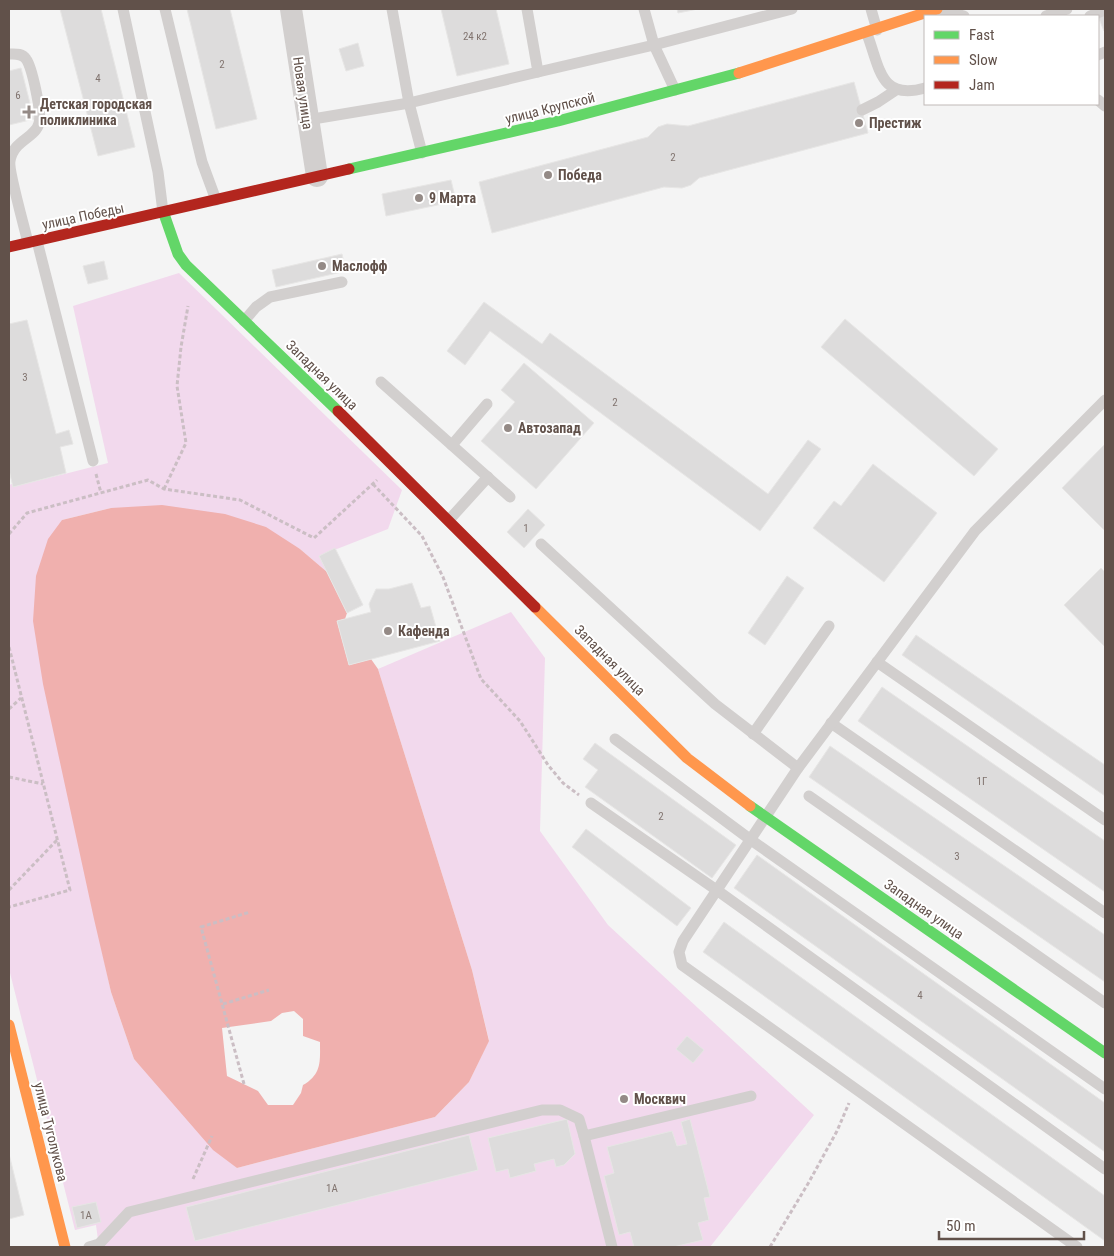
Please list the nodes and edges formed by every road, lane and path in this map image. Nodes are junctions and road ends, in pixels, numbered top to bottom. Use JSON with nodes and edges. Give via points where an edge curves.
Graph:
{"nodes":[{"id":1,"x":123,"y":9,"type":"edge"},
{"id":2,"x":165,"y":9,"type":"edge"},
{"id":3,"x":291,"y":9,"type":"edge"},
{"id":4,"x":392,"y":9,"type":"edge"},
{"id":5,"x":528,"y":9,"type":"edge"},
{"id":6,"x":644,"y":9,"type":"edge"},
{"id":7,"x":792,"y":9,"type":"edge"},
{"id":8,"x":871,"y":9,"type":"edge"},
{"id":9,"x":937,"y":9,"type":"edge"},
{"id":10,"x":1068,"y":9,"type":"edge"},
{"id":11,"x":1105,"y":10,"type":"edge"},
{"id":12,"x":758,"y":13,"type":"edge"},
{"id":13,"x":960,"y":15,"type":"edge"},
{"id":14,"x":1049,"y":15,"type":"edge"},
{"id":15,"x":1092,"y":15,"type":"edge"},
{"id":16,"x":872,"y":32,"type":"junction"},
{"id":17,"x":654,"y":45,"type":"junction"},
{"id":18,"x":9,"y":54,"type":"edge"},
{"id":19,"x":538,"y":72,"type":"junction"},
{"id":20,"x":924,"y":88,"type":"edge"},
{"id":21,"x":675,"y":90,"type":"junction"},
{"id":22,"x":896,"y":90,"type":"junction"},
{"id":23,"x":409,"y":103,"type":"junction"},
{"id":24,"x":862,"y":110,"type":"dead end"},
{"id":25,"x":307,"y":120,"type":"junction"},
{"id":26,"x":422,"y":153,"type":"junction"},
{"id":27,"x":317,"y":176,"type":"junction"},
{"id":28,"x":216,"y":200,"type":"junction"},
{"id":29,"x":164,"y":214,"type":"junction"},
{"id":30,"x":32,"y":242,"type":"junction"},
{"id":31,"x":9,"y":247,"type":"edge"},
{"id":32,"x":342,"y":282,"type":"dead end"},
{"id":33,"x":188,"y":306,"type":"dead end"},
{"id":34,"x":244,"y":322,"type":"junction"},
{"id":35,"x":381,"y":382,"type":"dead end"},
{"id":36,"x":1105,"y":400,"type":"edge"},
{"id":37,"x":487,"y":404,"type":"dead end"},
{"id":38,"x":452,"y":445,"type":"junction"},
{"id":39,"x":92,"y":461,"type":"dead end"},
{"id":40,"x":488,"y":477,"type":"junction"},
{"id":41,"x":164,"y":489,"type":"junction"},
{"id":42,"x":510,"y":497,"type":"dead end"},
{"id":43,"x":449,"y":520,"type":"junction"},
{"id":44,"x":9,"y":534,"type":"edge"},
{"id":45,"x":541,"y":544,"type":"dead end"},
{"id":46,"x":829,"y":626,"type":"dead end"},
{"id":47,"x":9,"y":648,"type":"edge"},
{"id":48,"x":877,"y":662,"type":"junction"},
{"id":49,"x":21,"y":698,"type":"junction"},
{"id":50,"x":9,"y":709,"type":"edge"},
{"id":51,"x":831,"y":723,"type":"junction"},
{"id":52,"x":753,"y":734,"type":"junction"},
{"id":53,"x":614,"y":739,"type":"dead end"},
{"id":54,"x":798,"y":768,"type":"junction"},
{"id":55,"x":9,"y":777,"type":"edge"},
{"id":56,"x":43,"y":784,"type":"junction"},
{"id":57,"x":809,"y":796,"type":"dead end"},
{"id":58,"x":591,"y":803,"type":"joint"},
{"id":59,"x":766,"y":817,"type":"junction"},
{"id":60,"x":1105,"y":820,"type":"edge"},
{"id":61,"x":57,"y":840,"type":"junction"},
{"id":62,"x":751,"y":840,"type":"junction"},
{"id":63,"x":9,"y":890,"type":"edge"},
{"id":64,"x":718,"y":891,"type":"junction"},
{"id":65,"x":9,"y":906,"type":"edge"},
{"id":66,"x":250,"y":912,"type":"dead end"},
{"id":67,"x":1105,"y":914,"type":"edge"},
{"id":68,"x":269,"y":990,"type":"dead end"},
{"id":69,"x":1105,"y":1002,"type":"edge"},
{"id":70,"x":224,"y":1004,"type":"junction"},
{"id":71,"x":9,"y":1025,"type":"edge"},
{"id":72,"x":1105,"y":1053,"type":"edge"},
{"id":73,"x":22,"y":1076,"type":"junction"},
{"id":74,"x":9,"y":1079,"type":"edge"},
{"id":75,"x":244,"y":1084,"type":"dead end"},
{"id":76,"x":856,"y":1088,"type":"junction"},
{"id":77,"x":1105,"y":1089,"type":"edge"},
{"id":78,"x":750,"y":1096,"type":"dead end"},
{"id":79,"x":212,"y":1136,"type":"dead end"},
{"id":80,"x":584,"y":1136,"type":"junction"},
{"id":81,"x":1105,"y":1169,"type":"edge"},
{"id":82,"x":193,"y":1179,"type":"dead end"},
{"id":83,"x":65,"y":1247,"type":"edge"},
{"id":84,"x":89,"y":1247,"type":"edge"},
{"id":85,"x":612,"y":1247,"type":"edge"},
{"id":86,"x":770,"y":1247,"type":"edge"},
{"id":87,"x":1077,"y":1247,"type":"edge"}],
"edges":[{"from":1,"to":29,"type":"lane"},
{"from":2,"to":28,"type":"lane","via":[[202,162]]},
{"from":3,"to":25,"type":"street","name":"Новая улица"},
{"from":4,"to":23,"type":"lane"},
{"from":5,"to":19,"type":"lane"},
{"from":6,"to":17,"type":"lane"},
{"from":7,"to":12,"type":"lane"},
{"from":8,"to":16,"type":"lane"},
{"from":9,"to":13,"type":"lane"},
{"from":9,"to":16,"type":"street","name":"улица Крупской"},
{"from":10,"to":14,"type":"lane"},
{"from":11,"to":15,"type":"lane"},
{"from":12,"to":17,"type":"lane"},
{"from":16,"to":21,"type":"street","name":"улица Крупской"},
{"from":16,"to":22,"type":"lane","via":[[886,83]]},
{"from":17,"to":19,"type":"lane"},
{"from":17,"to":21,"type":"lane"},
{"from":18,"to":30,"type":"lane","via":[[20,54],[27,60],[39,107],[39,124],[15,145],[9,162]]},
{"from":19,"to":23,"type":"lane"},
{"from":20,"to":22,"type":"lane","via":[[910,92]]},
{"from":21,"to":26,"type":"street","name":"улица Крупской","via":[[614,108]]},
{"from":22,"to":24,"type":"lane"},
{"from":23,"to":25,"type":"lane"},
{"from":23,"to":26,"type":"lane"},
{"from":25,"to":27,"type":"street","name":"Новая улица"},
{"from":26,"to":27,"type":"street","name":"улица Крупской"},
{"from":27,"to":28,"type":"street","name":"улица Крупской"},
{"from":28,"to":29,"type":"street","name":"улица Крупской"},
{"from":29,"to":30,"type":"street","name":"улица Победы"},
{"from":29,"to":34,"type":"street","name":"Западная улица","via":[[178,254],[186,265]]},
{"from":30,"to":31,"type":"street","name":"улица Победы"},
{"from":30,"to":39,"type":"lane"},
{"from":32,"to":34,"type":"lane","via":[[270,297]]},
{"from":33,"to":41,"type":"path","via":[[177,386],[186,443]]},
{"from":34,"to":43,"type":"street","name":"Западная улица"},
{"from":35,"to":38,"type":"lane"},
{"from":36,"to":48,"type":"lane","via":[[975,530]]},
{"from":37,"to":38,"type":"lane"},
{"from":38,"to":40,"type":"lane"},
{"from":40,"to":42,"type":"lane"},
{"from":40,"to":43,"type":"lane"},
{"from":41,"to":44,"type":"path","via":[[148,480],[27,513]]},
{"from":41,"to":58,"type":"path","via":[[240,500],[314,538],[373,484],[422,536],[443,577],[480,679],[520,721],[563,783]]},
{"from":43,"to":59,"type":"street","name":"Западная улица","via":[[687,758]]},
{"from":45,"to":52,"type":"lane","via":[[715,704]]},
{"from":46,"to":52,"type":"lane"},
{"from":47,"to":49,"type":"path"},
{"from":48,"to":51,"type":"lane"},
{"from":48,"to":60,"type":"lane"},
{"from":49,"to":50,"type":"path"},
{"from":49,"to":56,"type":"path"},
{"from":51,"to":54,"type":"lane"},
{"from":51,"to":67,"type":"lane"},
{"from":52,"to":54,"type":"lane"},
{"from":53,"to":62,"type":"lane"},
{"from":54,"to":59,"type":"lane"},
{"from":55,"to":56,"type":"path"},
{"from":56,"to":61,"type":"path"},
{"from":57,"to":69,"type":"lane"},
{"from":58,"to":64,"type":"lane"},
{"from":59,"to":62,"type":"lane"},
{"from":59,"to":72,"type":"street","name":"Западная улица"},
{"from":61,"to":63,"type":"path"},
{"from":61,"to":65,"type":"path","via":[[70,890]]},
{"from":62,"to":64,"type":"lane"},
{"from":62,"to":77,"type":"lane"},
{"from":64,"to":76,"type":"lane","via":[[683,941],[679,952],[682,965]]},
{"from":64,"to":81,"type":"lane"},
{"from":66,"to":70,"type":"path","via":[[201,928]]},
{"from":68,"to":70,"type":"path"},
{"from":70,"to":75,"type":"path"},
{"from":71,"to":73,"type":"street","name":"улица Туголукова"},
{"from":73,"to":74,"type":"lane"},
{"from":73,"to":83,"type":"street","name":"улица Туголукова"},
{"from":76,"to":86,"type":"path","via":[[837,1131]]},
{"from":76,"to":87,"type":"lane"},
{"from":78,"to":80,"type":"lane"},
{"from":79,"to":82,"type":"path"},
{"from":80,"to":84,"type":"lane","via":[[579,1119],[560,1110],[542,1110],[129,1212],[99,1244]]},
{"from":80,"to":85,"type":"lane"}]}
